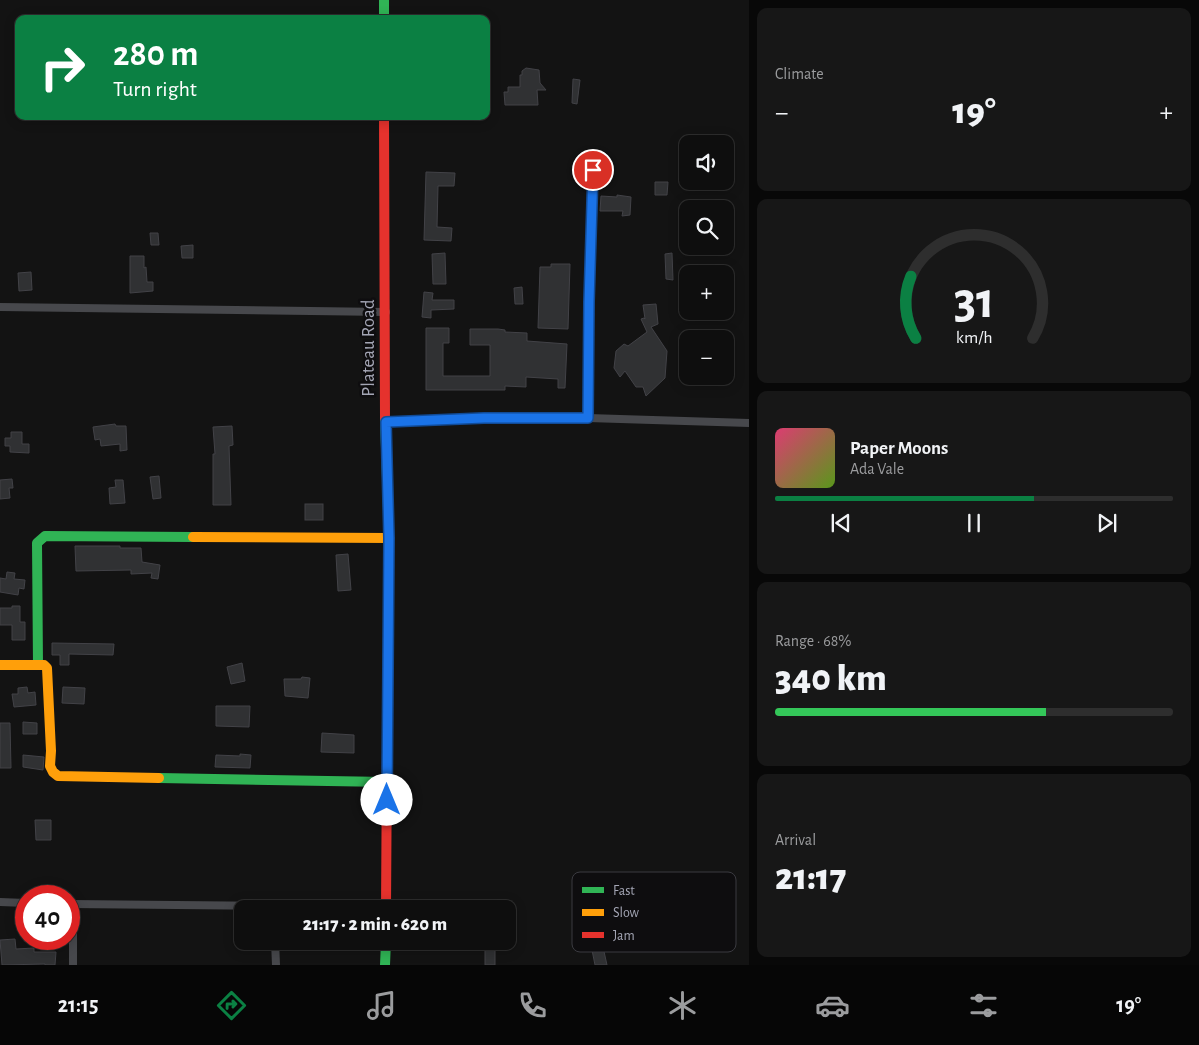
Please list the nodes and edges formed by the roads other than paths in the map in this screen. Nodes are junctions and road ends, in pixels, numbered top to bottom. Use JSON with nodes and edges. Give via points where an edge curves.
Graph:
{"nodes":[{"id":1,"x":384,"y":0,"type":"edge"},
{"id":2,"x":384,"y":15,"type":"edge"},
{"id":3,"x":384,"y":120,"type":"edge"},
{"id":4,"x":593,"y":170,"type":"dead end"},
{"id":5,"x":0,"y":307,"type":"edge"},
{"id":6,"x":386,"y":312,"type":"junction"},
{"id":7,"x":588,"y":418,"type":"junction"},
{"id":8,"x":386,"y":422,"type":"junction"},
{"id":9,"x":749,"y":423,"type":"edge"},
{"id":10,"x":389,"y":538,"type":"junction"},
{"id":11,"x":0,"y":665,"type":"edge"},
{"id":12,"x":38,"y":665,"type":"junction"},
{"id":13,"x":388,"y":782,"type":"junction"},
{"id":14,"x":386,"y":900,"type":"edge"},
{"id":15,"x":0,"y":902,"type":"edge"},
{"id":16,"x":15,"y":903,"type":"edge"},
{"id":17,"x":80,"y":904,"type":"edge"},
{"id":18,"x":234,"y":906,"type":"edge"},
{"id":19,"x":73,"y":950,"type":"edge"},
{"id":20,"x":275,"y":950,"type":"edge"},
{"id":21,"x":386,"y":950,"type":"edge"},
{"id":22,"x":73,"y":965,"type":"edge"},
{"id":23,"x":276,"y":965,"type":"edge"},
{"id":24,"x":385,"y":965,"type":"edge"}],
"edges":[{"from":1,"to":2,"type":"street"},
{"from":3,"to":6,"type":"street","name":"Plateau Road"},
{"from":4,"to":7,"type":"street"},
{"from":5,"to":6,"type":"street"},
{"from":6,"to":8,"type":"street","name":"Plateau Road"},
{"from":7,"to":8,"type":"street"},
{"from":7,"to":9,"type":"street"},
{"from":8,"to":10,"type":"street","name":"Plateau Road"},
{"from":10,"to":12,"type":"street","via":[[45,536],[37,543]]},
{"from":10,"to":13,"type":"street","name":"Plateau Road"},
{"from":11,"to":12,"type":"street"},
{"from":12,"to":13,"type":"street","via":[[46,666],[48,673],[50,766],[58,776]]},
{"from":13,"to":14,"type":"street","name":"Plateau Road"},
{"from":15,"to":16,"type":"street"},
{"from":17,"to":18,"type":"street"},
{"from":19,"to":22,"type":"street"},
{"from":20,"to":23,"type":"street"},
{"from":21,"to":24,"type":"street"}]}
